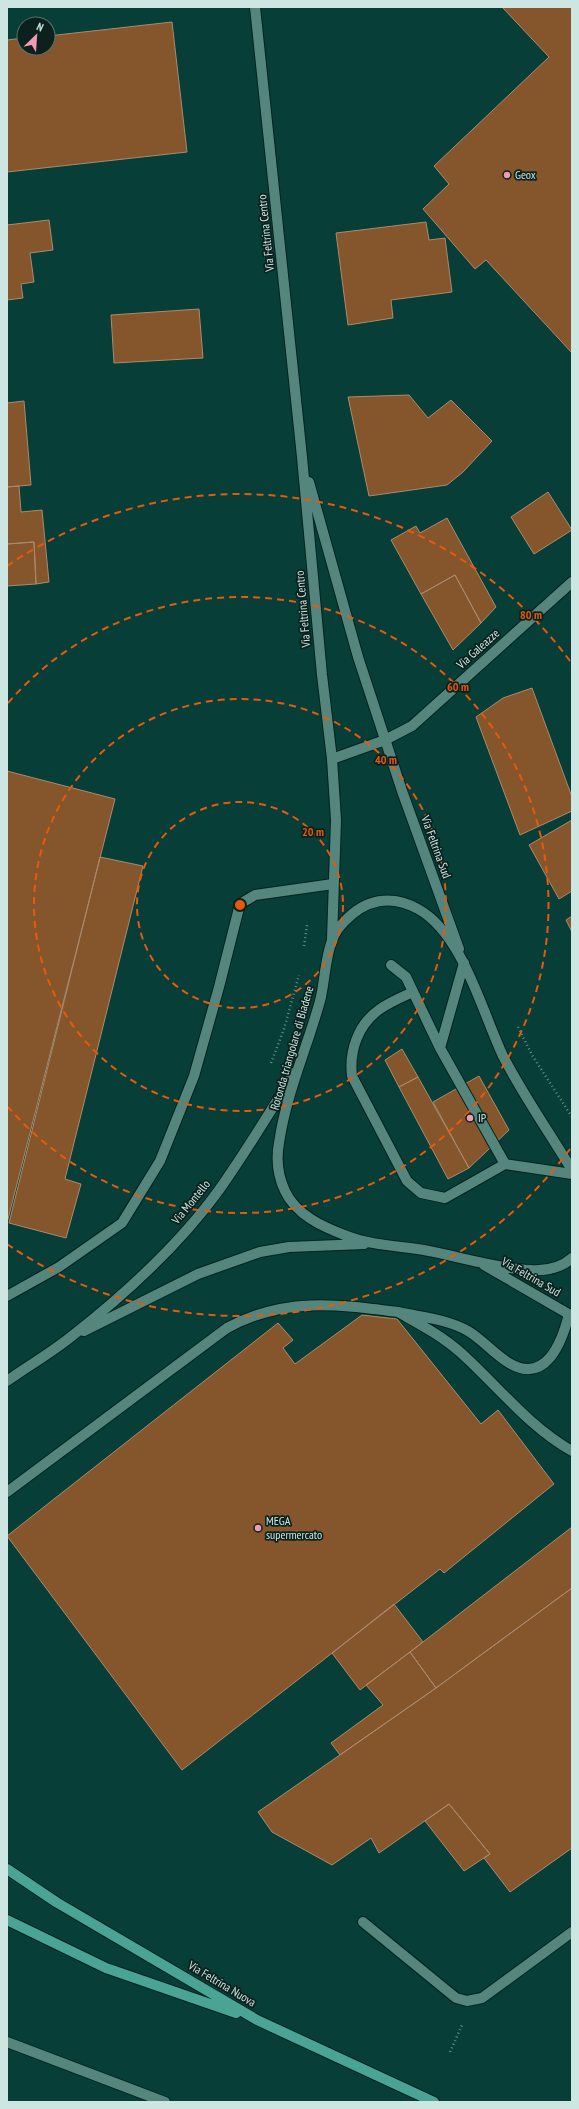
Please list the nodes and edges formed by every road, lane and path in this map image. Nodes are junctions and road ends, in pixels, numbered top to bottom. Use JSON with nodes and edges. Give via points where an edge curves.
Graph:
{"nodes":[{"id":1,"x":255,"y":7,"type":"edge"},
{"id":2,"x":302,"y":457,"type":"junction"},
{"id":3,"x":572,"y":582,"type":"edge"},
{"id":4,"x":385,"y":740,"type":"junction"},
{"id":5,"x":332,"y":759,"type":"junction"},
{"id":6,"x":334,"y":884,"type":"junction"},
{"id":7,"x":312,"y":887,"type":"junction"},
{"id":8,"x":332,"y":939,"type":"junction"},
{"id":9,"x":304,"y":948,"type":"dead end"},
{"id":10,"x":464,"y":963,"type":"junction"},
{"id":11,"x":391,"y":965,"type":"dead end"},
{"id":12,"x":300,"y":968,"type":"dead end"},
{"id":13,"x":413,"y":992,"type":"junction"},
{"id":14,"x":515,"y":1021,"type":"dead end"},
{"id":15,"x":440,"y":1048,"type":"junction"},
{"id":16,"x":302,"y":1060,"type":"junction"},
{"id":17,"x":268,"y":1070,"type":"dead end"},
{"id":18,"x":572,"y":1117,"type":"edge"},
{"id":19,"x":505,"y":1164,"type":"junction"},
{"id":20,"x":572,"y":1170,"type":"edge"},
{"id":21,"x":572,"y":1174,"type":"edge"},
{"id":22,"x":379,"y":1244,"type":"junction"},
{"id":23,"x":572,"y":1258,"type":"edge"},
{"id":24,"x":477,"y":1261,"type":"junction"},
{"id":25,"x":7,"y":1296,"type":"edge"},
{"id":26,"x":398,"y":1312,"type":"junction"},
{"id":27,"x":571,"y":1315,"type":"edge"},
{"id":28,"x":71,"y":1337,"type":"junction"},
{"id":29,"x":7,"y":1381,"type":"edge"},
{"id":30,"x":572,"y":1451,"type":"edge"},
{"id":31,"x":7,"y":1492,"type":"edge"},
{"id":32,"x":7,"y":1869,"type":"edge"},
{"id":33,"x":7,"y":1920,"type":"edge"},
{"id":34,"x":363,"y":1922,"type":"dead end"},
{"id":35,"x":572,"y":1932,"type":"edge"},
{"id":36,"x":473,"y":2001,"type":"junction"},
{"id":37,"x":257,"y":2020,"type":"junction"},
{"id":38,"x":7,"y":2042,"type":"edge"},
{"id":39,"x":450,"y":2052,"type":"dead end"},
{"id":40,"x":165,"y":2102,"type":"edge"},
{"id":41,"x":434,"y":2102,"type":"edge"}],
"edges":[{"from":1,"to":2,"type":"main road","name":"Via Feltrina Centro"},
{"from":2,"to":4,"type":"main road","name":"Via Feltrina Centro","via":[[358,657]]},
{"from":2,"to":5,"type":"main road","name":"Via Feltrina Centro"},
{"from":3,"to":4,"type":"main road","name":"Via Galeazze","via":[[412,726]]},
{"from":4,"to":5,"type":"main road","name":"Via Galeazze"},
{"from":4,"to":10,"type":"main road","name":"Via Feltrina Sud"},
{"from":5,"to":6,"type":"main road","via":[[336,820]]},
{"from":6,"to":7,"type":"main road"},
{"from":6,"to":8,"type":"main road"},
{"from":7,"to":9,"type":"path"},
{"from":7,"to":25,"type":"main road","via":[[255,895],[240,904],[219,987],[182,1111],[160,1161],[122,1223],[59,1268]]},
{"from":8,"to":10,"type":"main road","name":"Rotonda triangolare di Biadene","via":[[343,923],[358,909],[372,902],[387,899],[406,903],[421,911],[438,926]]},
{"from":8,"to":16,"type":"main road","name":"Rotonda triangolare di Biadene","via":[[322,995]]},
{"from":10,"to":15,"type":"main road"},
{"from":10,"to":20,"type":"main road","name":"Rotonda triangolare di Biadene","via":[[504,1057]]},
{"from":11,"to":13,"type":"main road","via":[[406,978]]},
{"from":12,"to":17,"type":"path","via":[[284,1029]]},
{"from":13,"to":15,"type":"main road"},
{"from":13,"to":19,"type":"main road","via":[[379,1009],[361,1028],[351,1065],[352,1076],[407,1181],[421,1193],[445,1198]]},
{"from":14,"to":18,"type":"path","via":[[532,1054]]},
{"from":15,"to":19,"type":"main road"},
{"from":16,"to":22,"type":"main road","name":"Rotonda triangolare di Biadene","via":[[279,1142],[277,1159],[286,1193],[295,1207],[307,1217],[349,1237]]},
{"from":16,"to":28,"type":"main road","name":"Via Montello","via":[[246,1151],[186,1231],[156,1262]]},
{"from":19,"to":21,"type":"main road"},
{"from":22,"to":24,"type":"main road","name":"Rotonda triangolare di Biadene"},
{"from":22,"to":28,"type":"main road","name":"Via Montello","via":[[324,1245],[260,1252],[198,1274]]},
{"from":23,"to":24,"type":"main road","name":"Rotonda triangolare di Biadene","via":[[557,1267],[536,1270]]},
{"from":24,"to":27,"type":"main road","name":"Via Feltrina Sud"},
{"from":26,"to":27,"type":"main road","via":[[450,1323],[468,1331],[518,1368],[542,1365],[551,1358]]},
{"from":26,"to":30,"type":"main road","via":[[442,1338],[460,1352],[516,1407],[558,1443]]},
{"from":26,"to":31,"type":"main road","via":[[356,1306],[293,1306],[247,1317],[227,1328]]},
{"from":28,"to":29,"type":"main road","name":"Via Montello"},
{"from":32,"to":37,"type":"main road","name":"Via Feltrina Nuova","via":[[63,1906]]},
{"from":33,"to":37,"type":"main road","via":[[106,1968]]},
{"from":34,"to":36,"type":"main road","via":[[456,1998]]},
{"from":35,"to":36,"type":"main road","via":[[482,1998]]},
{"from":36,"to":39,"type":"path"},
{"from":37,"to":41,"type":"main road","name":"Via Feltrina Nuova"},
{"from":38,"to":40,"type":"main road"}]}
